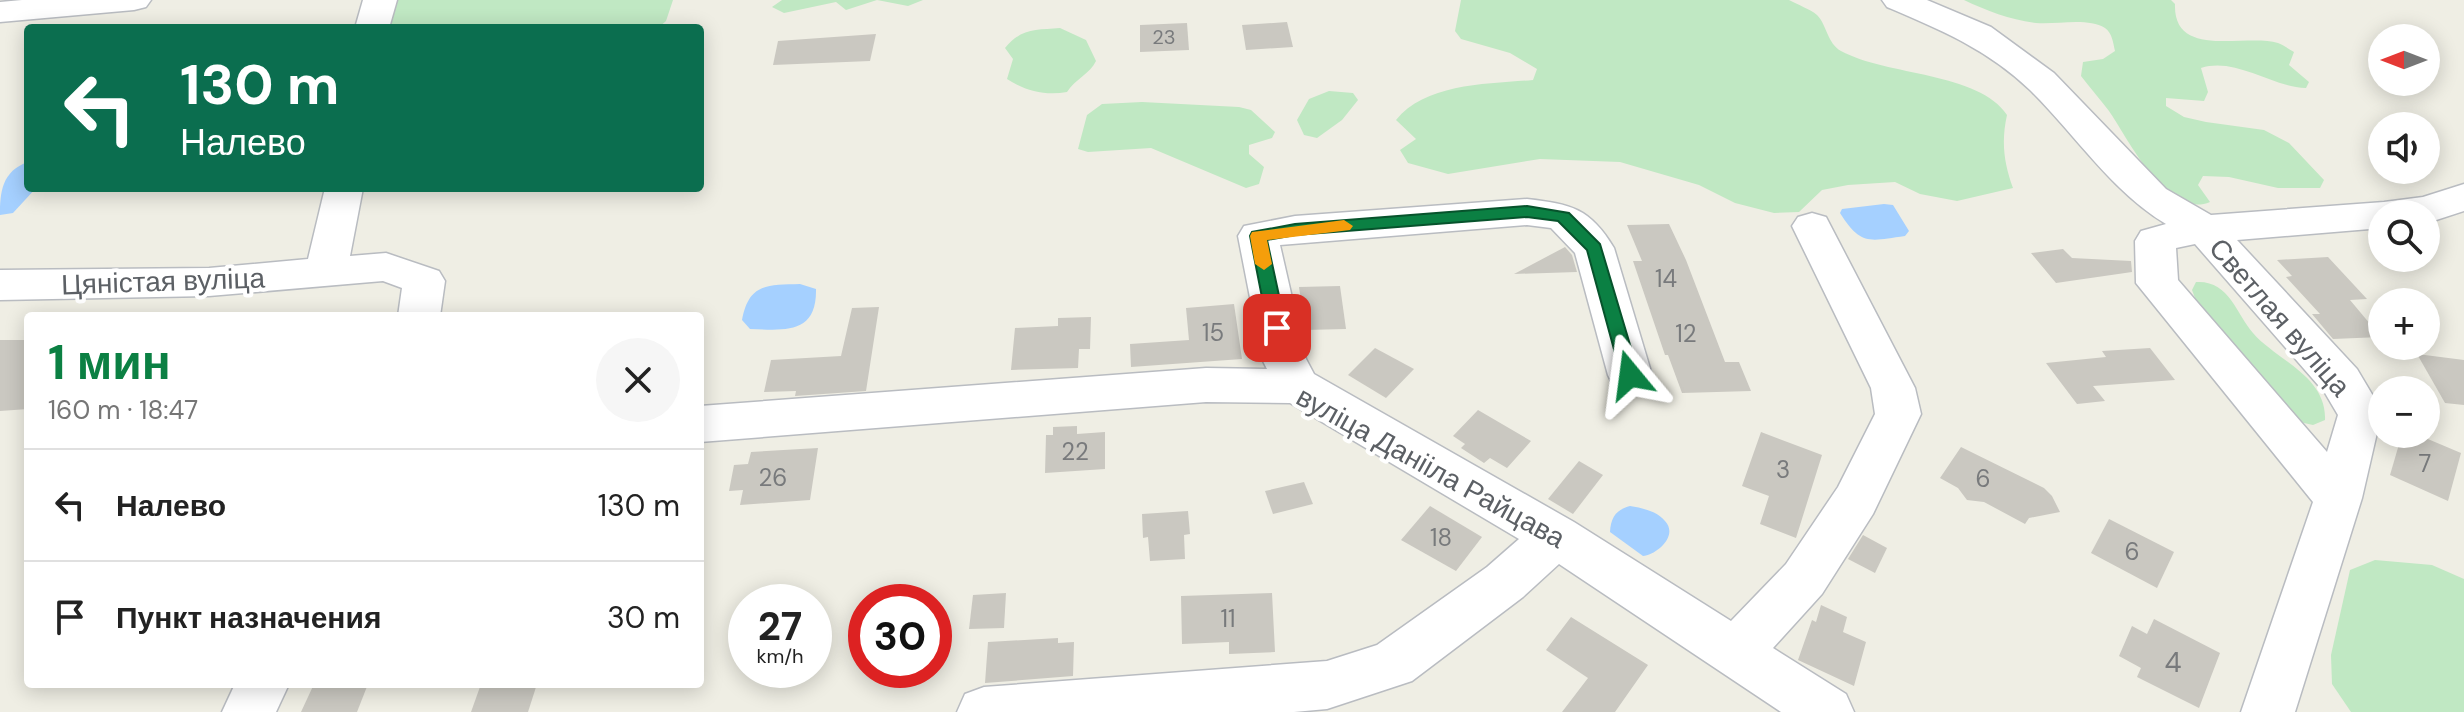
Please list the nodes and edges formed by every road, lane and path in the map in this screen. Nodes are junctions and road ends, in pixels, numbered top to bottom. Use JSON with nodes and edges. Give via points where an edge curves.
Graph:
{"nodes":[{"id":1,"x":134,"y":0,"type":"edge"},
{"id":2,"x":380,"y":0,"type":"edge"},
{"id":3,"x":1899,"y":0,"type":"edge"},
{"id":4,"x":0,"y":12,"type":"edge"},
{"id":5,"x":373,"y":24,"type":"edge"},
{"id":6,"x":343,"y":192,"type":"edge"},
{"id":7,"x":2464,"y":197,"type":"edge"},
{"id":8,"x":2440,"y":205,"type":"edge"},
{"id":9,"x":2368,"y":217,"type":"edge"},
{"id":10,"x":1812,"y":226,"type":"dead end"},
{"id":11,"x":2203,"y":228,"type":"junction"},
{"id":12,"x":326,"y":273,"type":"junction"},
{"id":13,"x":0,"y":285,"type":"edge"},
{"id":14,"x":421,"y":299,"type":"edge"},
{"id":15,"x":1630,"y":375,"type":"dead end"},
{"id":16,"x":1298,"y":386,"type":"junction"},
{"id":17,"x":704,"y":424,"type":"edge"},
{"id":18,"x":2338,"y":498,"type":"junction"},
{"id":19,"x":1556,"y":536,"type":"junction"},
{"id":20,"x":1737,"y":651,"type":"junction"},
{"id":21,"x":260,"y":688,"type":"edge"},
{"id":22,"x":249,"y":712,"type":"edge"},
{"id":23,"x":984,"y":712,"type":"edge"},
{"id":24,"x":1827,"y":712,"type":"edge"},
{"id":25,"x":2268,"y":712,"type":"edge"}],
"edges":[{"from":1,"to":4,"type":"street"},
{"from":2,"to":5,"type":"street"},
{"from":3,"to":11,"type":"street","name":"Светлая вуліца","via":[[1979,34],[2041,81],[2152,198]]},
{"from":6,"to":12,"type":"street"},
{"from":7,"to":8,"type":"street"},
{"from":9,"to":11,"type":"street"},
{"from":10,"to":20,"type":"street","via":[[1893,388],[1898,414],[1856,500],[1804,579]]},
{"from":11,"to":18,"type":"street","name":"Светлая вуліца","via":[[2341,381],[2361,414]]},
{"from":11,"to":18,"type":"street","via":[[2155,241],[2157,283]]},
{"from":12,"to":13,"type":"street","name":"Цяністая вуліца","via":[[209,282]]},
{"from":12,"to":14,"type":"street","name":"Цяністая вуліца","via":[[386,267]]},
{"from":15,"to":16,"type":"street","via":[[1594,248],[1563,216],[1527,212],[1258,236],[1284,359]]},
{"from":16,"to":17,"type":"street","name":"вуліца Данііла Райцава","via":[[1206,385]]},
{"from":16,"to":19,"type":"street","name":"вуліца Данііла Райцава"},
{"from":18,"to":25,"type":"street","name":"Светлая вуліца"},
{"from":19,"to":20,"type":"street","name":"вуліца Данііла Райцава"},
{"from":19,"to":23,"type":"street","via":[[1505,582],[1393,664],[1327,685]]},
{"from":20,"to":24,"type":"street","name":"вуліца Данііла Райцава"},
{"from":21,"to":22,"type":"street"}]}
